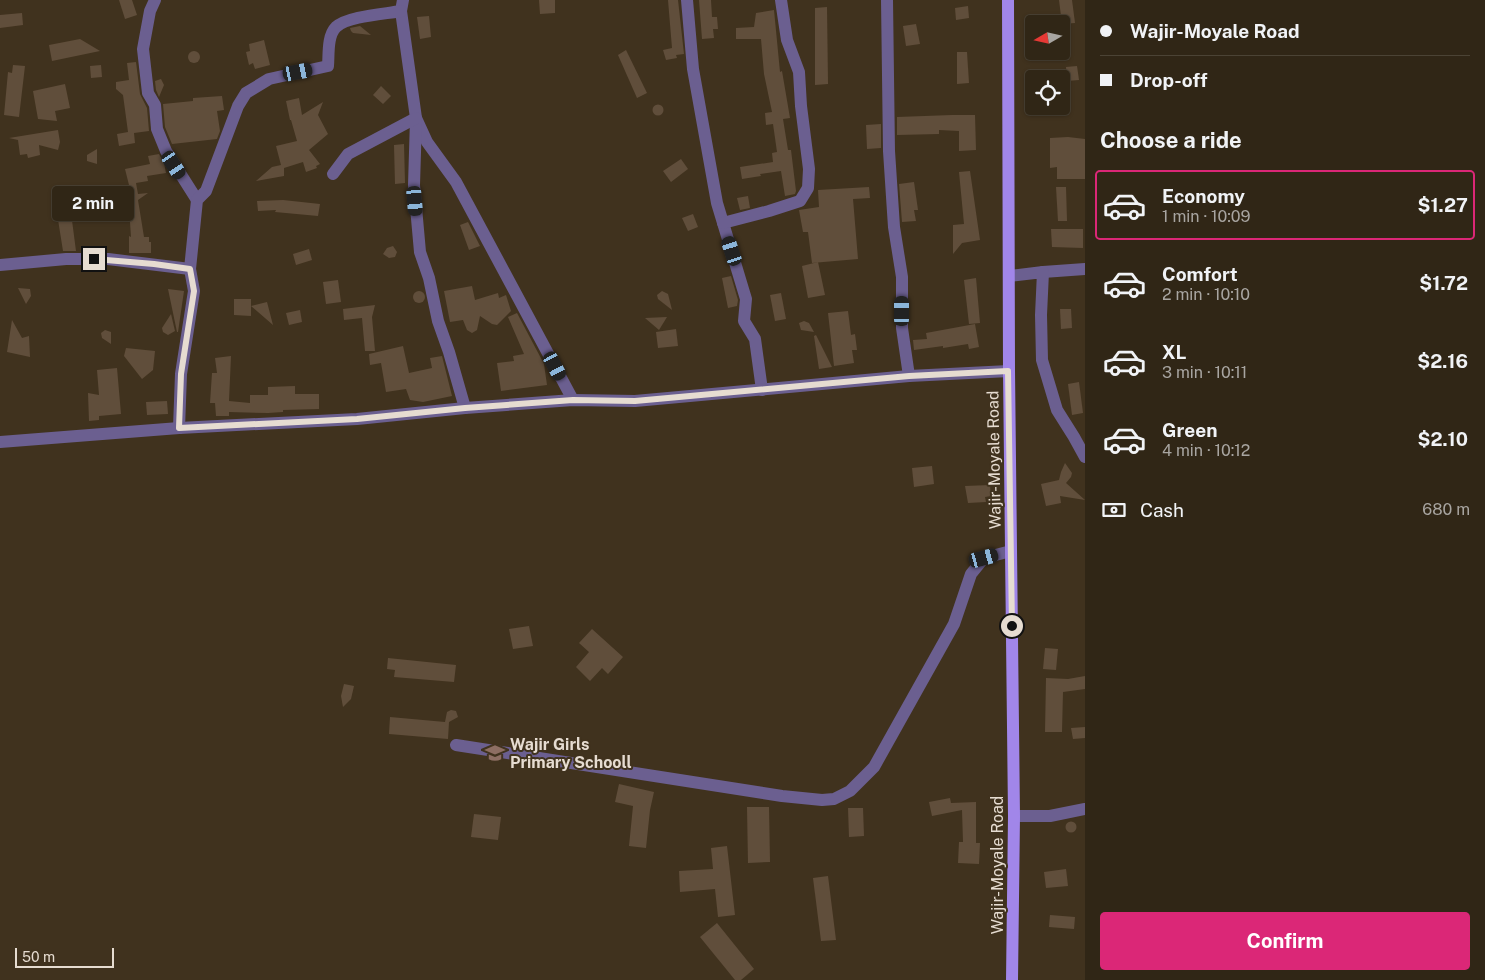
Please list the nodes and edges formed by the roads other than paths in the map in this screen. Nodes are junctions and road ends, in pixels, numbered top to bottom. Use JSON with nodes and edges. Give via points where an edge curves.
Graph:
{"nodes":[{"id":1,"x":155,"y":0,"type":"edge"},
{"id":2,"x":687,"y":0,"type":"edge"},
{"id":3,"x":781,"y":0,"type":"edge"},
{"id":4,"x":888,"y":0,"type":"edge"},
{"id":5,"x":1008,"y":0,"type":"edge"},
{"id":6,"x":402,"y":6,"type":"edge"},
{"id":7,"x":416,"y":118,"type":"junction"},
{"id":8,"x":333,"y":174,"type":"dead end"},
{"id":9,"x":197,"y":200,"type":"junction"},
{"id":10,"x":723,"y":223,"type":"junction"},
{"id":11,"x":0,"y":265,"type":"edge"},
{"id":12,"x":190,"y":269,"type":"junction"},
{"id":13,"x":1085,"y":270,"type":"edge"},
{"id":14,"x":1044,"y":272,"type":"junction"},
{"id":15,"x":1009,"y":276,"type":"junction"},
{"id":16,"x":1008,"y":371,"type":"junction"},
{"id":17,"x":909,"y":376,"type":"junction"},
{"id":18,"x":762,"y":390,"type":"junction"},
{"id":19,"x":573,"y":400,"type":"junction"},
{"id":20,"x":465,"y":408,"type":"junction"},
{"id":21,"x":179,"y":428,"type":"junction"},
{"id":22,"x":0,"y":442,"type":"edge"},
{"id":23,"x":1085,"y":457,"type":"edge"},
{"id":24,"x":1011,"y":551,"type":"junction"},
{"id":25,"x":456,"y":745,"type":"dead end"},
{"id":26,"x":1085,"y":809,"type":"edge"},
{"id":27,"x":1014,"y":816,"type":"junction"},
{"id":28,"x":1012,"y":980,"type":"edge"}],
"edges":[{"from":1,"to":9,"type":"street","via":[[143,49],[148,94],[166,151]]},
{"from":2,"to":10,"type":"street","via":[[693,69]]},
{"from":3,"to":10,"type":"street","via":[[787,40],[799,72],[807,141],[808,188],[800,201]]},
{"from":4,"to":17,"type":"street","via":[[889,151],[894,227],[902,277],[902,328]]},
{"from":5,"to":15,"type":"main road","name":"Wajir-Moyale Road"},
{"from":6,"to":7,"type":"street"},
{"from":6,"to":9,"type":"street","via":[[348,21],[335,28],[330,40],[328,66],[269,79],[246,93],[206,191]]},
{"from":7,"to":8,"type":"street","via":[[348,154]]},
{"from":7,"to":19,"type":"street","via":[[427,142],[456,182]]},
{"from":7,"to":20,"type":"street","via":[[414,185],[420,252]]},
{"from":9,"to":12,"type":"street"},
{"from":10,"to":18,"type":"street","via":[[746,300],[744,322],[755,339]]},
{"from":11,"to":12,"type":"street","via":[[108,259]]},
{"from":12,"to":21,"type":"street","via":[[194,291],[181,374]]},
{"from":13,"to":14,"type":"street"},
{"from":14,"to":15,"type":"street"},
{"from":14,"to":23,"type":"street","via":[[1042,360],[1057,410]]},
{"from":15,"to":16,"type":"main road","name":"Wajir-Moyale Road"},
{"from":16,"to":17,"type":"street"},
{"from":16,"to":24,"type":"main road","name":"Wajir-Moyale Road"},
{"from":17,"to":18,"type":"street"},
{"from":18,"to":19,"type":"street","via":[[635,401]]},
{"from":19,"to":20,"type":"street"},
{"from":20,"to":21,"type":"street","via":[[357,419]]},
{"from":21,"to":22,"type":"street"},
{"from":24,"to":25,"type":"street","via":[[984,558],[971,574],[954,624],[874,767],[850,791],[834,799],[782,796]]},
{"from":24,"to":27,"type":"main road","name":"Wajir-Moyale Road"},
{"from":26,"to":27,"type":"street","via":[[1050,816]]},
{"from":27,"to":28,"type":"main road","name":"Wajir-Moyale Road"}]}
